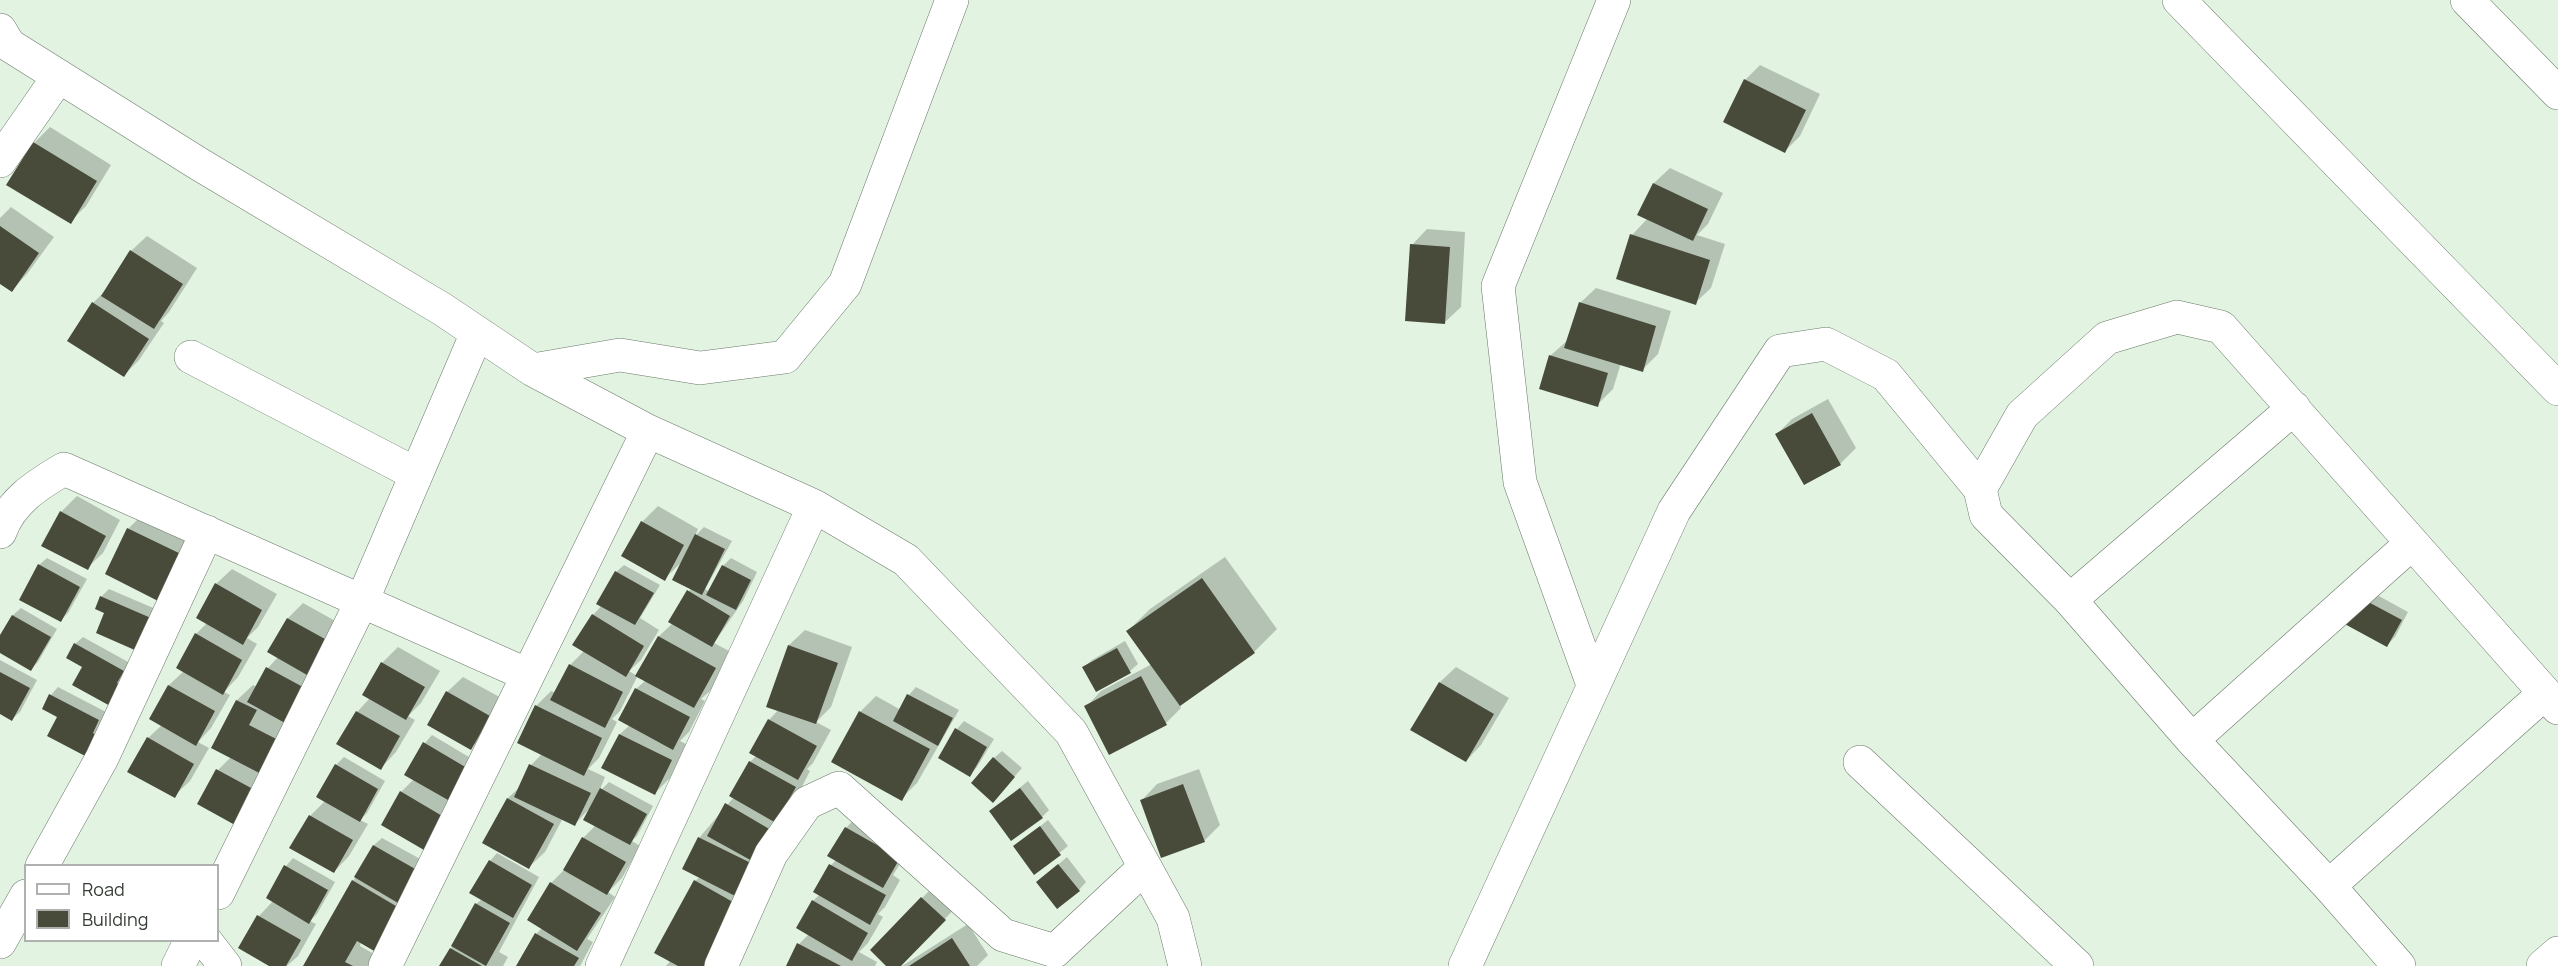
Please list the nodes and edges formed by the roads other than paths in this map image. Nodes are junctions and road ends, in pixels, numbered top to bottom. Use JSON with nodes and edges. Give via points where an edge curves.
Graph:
{"nodes":[{"id":1,"x":952,"y":0,"type":"edge"},
{"id":2,"x":1614,"y":0,"type":"edge"},
{"id":3,"x":2179,"y":0,"type":"edge"},
{"id":4,"x":2467,"y":0,"type":"edge"},
{"id":5,"x":0,"y":30,"type":"edge"},
{"id":6,"x":58,"y":76,"type":"junction"},
{"id":7,"x":2558,"y":93,"type":"edge"},
{"id":8,"x":0,"y":161,"type":"edge"},
{"id":9,"x":477,"y":333,"type":"junction"},
{"id":10,"x":191,"y":357,"type":"dead end"},
{"id":11,"x":533,"y":370,"type":"junction"},
{"id":12,"x":2558,"y":389,"type":"edge"},
{"id":13,"x":2294,"y":408,"type":"junction"},
{"id":14,"x":648,"y":431,"type":"junction"},
{"id":15,"x":416,"y":474,"type":"junction"},
{"id":16,"x":1980,"y":489,"type":"junction"},
{"id":17,"x":814,"y":506,"type":"junction"},
{"id":18,"x":0,"y":532,"type":"edge"},
{"id":19,"x":207,"y":532,"type":"junction"},
{"id":20,"x":2412,"y":543,"type":"junction"},
{"id":21,"x":2070,"y":600,"type":"junction"},
{"id":22,"x":362,"y":601,"type":"junction"},
{"id":23,"x":528,"y":675,"type":"junction"},
{"id":24,"x":1593,"y":684,"type":"junction"},
{"id":25,"x":2551,"y":700,"type":"edge"},
{"id":26,"x":2193,"y":740,"type":"junction"},
{"id":27,"x":1860,"y":762,"type":"dead end"},
{"id":28,"x":43,"y":864,"type":"edge"},
{"id":29,"x":1145,"y":867,"type":"junction"},
{"id":30,"x":2329,"y":886,"type":"junction"},
{"id":31,"x":219,"y":891,"type":"edge"},
{"id":32,"x":24,"y":900,"type":"edge"},
{"id":33,"x":0,"y":942,"type":"edge"},
{"id":34,"x":190,"y":942,"type":"edge"},
{"id":35,"x":207,"y":942,"type":"edge"},
{"id":36,"x":2558,"y":953,"type":"edge"},
{"id":37,"x":178,"y":966,"type":"edge"},
{"id":38,"x":225,"y":966,"type":"edge"},
{"id":39,"x":385,"y":966,"type":"edge"},
{"id":40,"x":602,"y":966,"type":"edge"},
{"id":41,"x":721,"y":966,"type":"edge"},
{"id":42,"x":1185,"y":966,"type":"edge"},
{"id":43,"x":1464,"y":966,"type":"edge"},
{"id":44,"x":2077,"y":966,"type":"edge"},
{"id":45,"x":2399,"y":966,"type":"edge"},
{"id":46,"x":2543,"y":966,"type":"edge"}],
"edges":[{"from":1,"to":11,"type":"street","via":[[845,284],[785,357],[700,368],[620,355]]},
{"from":2,"to":24,"type":"street","via":[[1498,286],[1520,482]]},
{"from":3,"to":12,"type":"street"},
{"from":4,"to":7,"type":"street"},
{"from":5,"to":6,"type":"street","via":[[9,45]]},
{"from":6,"to":8,"type":"street"},
{"from":6,"to":9,"type":"street"},
{"from":9,"to":11,"type":"street"},
{"from":9,"to":15,"type":"street"},
{"from":10,"to":15,"type":"street"},
{"from":11,"to":14,"type":"street"},
{"from":13,"to":16,"type":"street","via":[[2222,327],[2177,317],[2107,338],[2022,415]]},
{"from":13,"to":20,"type":"street"},
{"from":13,"to":21,"type":"street"},
{"from":14,"to":17,"type":"street"},
{"from":14,"to":23,"type":"street"},
{"from":15,"to":22,"type":"street"},
{"from":16,"to":21,"type":"street","via":[[1986,515]]},
{"from":16,"to":24,"type":"street","via":[[1886,375],[1826,344],[1780,351],[1674,511]]},
{"from":17,"to":29,"type":"street","via":[[906,560],[1071,732]]},
{"from":17,"to":40,"type":"street"},
{"from":18,"to":19,"type":"street","via":[[6,515],[32,488],[64,469]]},
{"from":19,"to":22,"type":"street"},
{"from":19,"to":28,"type":"street","via":[[102,758]]},
{"from":20,"to":25,"type":"street"},
{"from":20,"to":26,"type":"street"},
{"from":21,"to":26,"type":"street"},
{"from":22,"to":23,"type":"street"},
{"from":22,"to":31,"type":"street"},
{"from":23,"to":39,"type":"street"},
{"from":24,"to":43,"type":"street"},
{"from":25,"to":30,"type":"street"},
{"from":26,"to":30,"type":"street"},
{"from":27,"to":44,"type":"street"},
{"from":29,"to":41,"type":"street","via":[[1055,951],[1003,935],[839,788],[807,803],[771,854]]},
{"from":29,"to":42,"type":"street","via":[[1173,918]]},
{"from":30,"to":45,"type":"street"},
{"from":32,"to":33,"type":"street"},
{"from":34,"to":37,"type":"street"},
{"from":35,"to":38,"type":"street"},
{"from":36,"to":46,"type":"street"}]}
